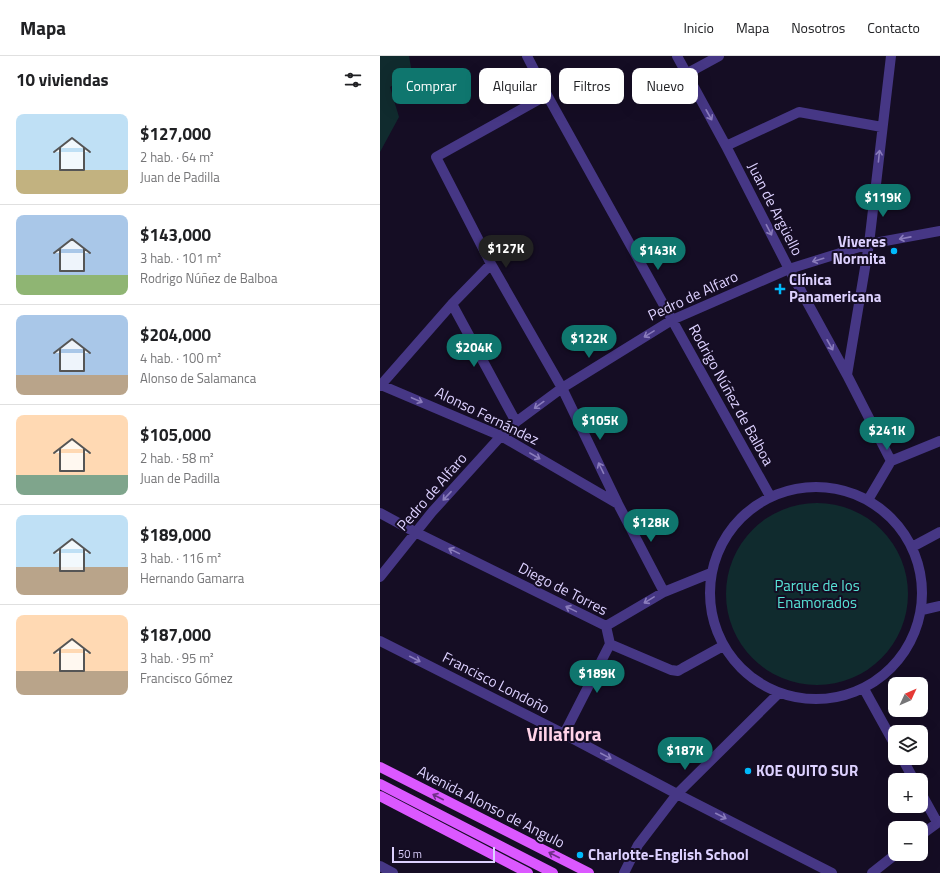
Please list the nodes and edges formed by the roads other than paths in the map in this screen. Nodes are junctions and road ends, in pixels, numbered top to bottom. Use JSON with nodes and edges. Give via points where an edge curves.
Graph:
{"nodes":[{"id":1,"x":527,"y":56,"type":"edge"},
{"id":2,"x":677,"y":56,"type":"edge"},
{"id":3,"x":719,"y":56,"type":"edge"},
{"id":4,"x":891,"y":56,"type":"edge"},
{"id":5,"x":533,"y":68,"type":"edge"},
{"id":6,"x":683,"y":68,"type":"edge"},
{"id":7,"x":697,"y":68,"type":"edge"},
{"id":8,"x":698,"y":96,"type":"edge"},
{"id":9,"x":551,"y":102,"type":"edge"},
{"id":10,"x":531,"y":104,"type":"edge"},
{"id":11,"x":882,"y":128,"type":"junction"},
{"id":12,"x":726,"y":146,"type":"junction"},
{"id":13,"x":940,"y":231,"type":"edge"},
{"id":14,"x":869,"y":244,"type":"junction"},
{"id":15,"x":491,"y":264,"type":"junction"},
{"id":16,"x":789,"y":269,"type":"junction"},
{"id":17,"x":452,"y":304,"type":"junction"},
{"id":18,"x":672,"y":320,"type":"junction"},
{"id":19,"x":847,"y":375,"type":"junction"},
{"id":20,"x":381,"y":385,"type":"edge"},
{"id":21,"x":562,"y":388,"type":"junction"},
{"id":22,"x":516,"y":422,"type":"junction"},
{"id":23,"x":501,"y":436,"type":"junction"},
{"id":24,"x":940,"y":441,"type":"edge"},
{"id":25,"x":891,"y":461,"type":"junction"},
{"id":26,"x":770,"y":496,"type":"junction"},
{"id":27,"x":868,"y":500,"type":"junction"},
{"id":28,"x":618,"y":504,"type":"junction"},
{"id":29,"x":380,"y":513,"type":"edge"},
{"id":30,"x":415,"y":532,"type":"junction"},
{"id":31,"x":940,"y":532,"type":"edge"},
{"id":32,"x":912,"y":547,"type":"junction"},
{"id":33,"x":711,"y":573,"type":"junction"},
{"id":34,"x":380,"y":577,"type":"edge"},
{"id":35,"x":664,"y":592,"type":"junction"},
{"id":36,"x":940,"y":606,"type":"edge"},
{"id":37,"x":922,"y":610,"type":"junction"},
{"id":38,"x":606,"y":626,"type":"junction"},
{"id":39,"x":380,"y":641,"type":"edge"},
{"id":40,"x":610,"y":644,"type":"junction"},
{"id":41,"x":723,"y":646,"type":"junction"},
{"id":42,"x":864,"y":689,"type":"junction"},
{"id":43,"x":778,"y":693,"type":"junction"},
{"id":44,"x":888,"y":732,"type":"edge"},
{"id":45,"x":564,"y":734,"type":"junction"},
{"id":46,"x":380,"y":767,"type":"edge"},
{"id":47,"x":382,"y":785,"type":"edge"},
{"id":48,"x":677,"y":794,"type":"junction"},
{"id":49,"x":380,"y":796,"type":"edge"},
{"id":50,"x":928,"y":804,"type":"edge"},
{"id":51,"x":939,"y":822,"type":"edge"},
{"id":52,"x":928,"y":830,"type":"edge"},
{"id":53,"x":888,"y":860,"type":"edge"},
{"id":54,"x":380,"y":866,"type":"edge"},
{"id":55,"x":526,"y":872,"type":"edge"},
{"id":56,"x":393,"y":873,"type":"edge"},
{"id":57,"x":553,"y":873,"type":"edge"},
{"id":58,"x":589,"y":873,"type":"edge"},
{"id":59,"x":624,"y":873,"type":"edge"},
{"id":60,"x":832,"y":873,"type":"edge"},
{"id":61,"x":872,"y":873,"type":"edge"}],
"edges":[{"from":1,"to":5,"type":"street","name":"Rodrigo Núñez de Balboa"},
{"from":2,"to":6,"type":"street","name":"Juan de Argüello"},
{"from":3,"to":7,"type":"street"},
{"from":4,"to":11,"type":"street"},
{"from":8,"to":12,"type":"street","name":"Juan de Argüello","one_way":true},
{"from":9,"to":18,"type":"street","name":"Rodrigo Núñez de Balboa"},
{"from":10,"to":15,"type":"street","via":[[436,157]]},
{"from":11,"to":12,"type":"street","via":[[800,112]]},
{"from":14,"to":11,"type":"street","one_way":true},
{"from":12,"to":16,"type":"street","name":"Juan de Argüello","one_way":true},
{"from":13,"to":14,"type":"street","name":"Pedro de Alfaro","one_way":true},
{"from":14,"to":16,"type":"street","name":"Pedro de Alfaro","one_way":true},
{"from":14,"to":19,"type":"street"},
{"from":15,"to":17,"type":"street"},
{"from":15,"to":21,"type":"street"},
{"from":16,"to":18,"type":"street","name":"Pedro de Alfaro"},
{"from":16,"to":19,"type":"street","name":"Juan de Argüello","one_way":true},
{"from":17,"to":20,"type":"street"},
{"from":17,"to":22,"type":"street"},
{"from":18,"to":21,"type":"street","name":"Pedro de Alfaro","one_way":true},
{"from":18,"to":26,"type":"street","name":"Rodrigo Núñez de Balboa"},
{"from":19,"to":25,"type":"street","name":"Juan de Argüello"},
{"from":20,"to":23,"type":"street","name":"Alonso Fernández","one_way":true},
{"from":21,"to":22,"type":"street","name":"Pedro de Alfaro","one_way":true},
{"from":28,"to":21,"type":"street","one_way":true},
{"from":22,"to":23,"type":"street","name":"Pedro de Alfaro"},
{"from":23,"to":28,"type":"street","name":"Alonso Fernández","one_way":true},
{"from":23,"to":30,"type":"street","name":"Pedro de Alfaro","one_way":true},
{"from":24,"to":25,"type":"street"},
{"from":25,"to":27,"type":"street"},
{"from":26,"to":27,"type":"street","via":[[802,487],[836,488]]},
{"from":26,"to":33,"type":"street","via":[[742,515],[722,542]]},
{"from":27,"to":32,"type":"street","via":[[893,520]]},
{"from":28,"to":35,"type":"street"},
{"from":29,"to":30,"type":"street","name":"Diego de Torres"},
{"from":30,"to":34,"type":"street","name":"Pedro de Alfaro"},
{"from":38,"to":30,"type":"street","name":"Diego de Torres","one_way":true},
{"from":31,"to":32,"type":"street"},
{"from":32,"to":37,"type":"street","via":[[922,578]]},
{"from":33,"to":35,"type":"street"},
{"from":33,"to":41,"type":"street","via":[[710,611]]},
{"from":35,"to":38,"type":"street","one_way":true},
{"from":36,"to":37,"type":"street"},
{"from":37,"to":42,"type":"street","via":[[912,642],[892,669]]},
{"from":38,"to":40,"type":"street","name":"Diego de Torres"},
{"from":39,"to":45,"type":"street","name":"Francisco Londoño","one_way":true},
{"from":40,"to":41,"type":"street","via":[[678,671]]},
{"from":40,"to":45,"type":"street"},
{"from":41,"to":43,"type":"street","via":[[746,674]]},
{"from":42,"to":43,"type":"street","via":[[836,698],[807,700]]},
{"from":42,"to":44,"type":"street"},
{"from":43,"to":48,"type":"street"},
{"from":45,"to":48,"type":"street","name":"Francisco Londoño","one_way":true},
{"from":58,"to":46,"type":"main road","name":"Avenida Alonso de Angulo","one_way":true},
{"from":47,"to":57,"type":"main road"},
{"from":48,"to":59,"type":"street","via":[[638,845]]},
{"from":48,"to":60,"type":"street","name":"Francisco Londoño","one_way":true},
{"from":49,"to":55,"type":"main road"},
{"from":50,"to":51,"type":"street"},
{"from":51,"to":52,"type":"street"},
{"from":53,"to":61,"type":"street"},
{"from":54,"to":56,"type":"street"}]}
